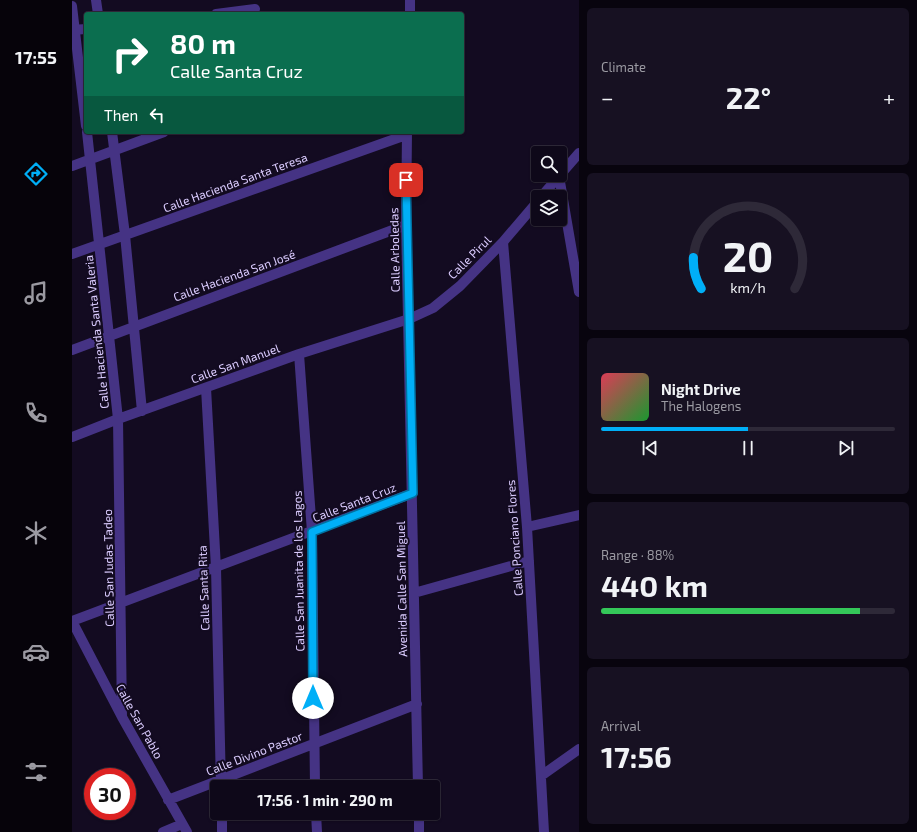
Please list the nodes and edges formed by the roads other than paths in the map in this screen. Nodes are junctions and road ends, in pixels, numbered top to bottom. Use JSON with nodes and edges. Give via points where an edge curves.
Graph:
{"nodes":[{"id":1,"x":96,"y":0,"type":"edge"},
{"id":2,"x":410,"y":0,"type":"edge"},
{"id":3,"x":72,"y":6,"type":"edge"},
{"id":4,"x":255,"y":8,"type":"edge"},
{"id":5,"x":98,"y":12,"type":"edge"},
{"id":6,"x":229,"y":12,"type":"edge"},
{"id":7,"x":410,"y":12,"type":"edge"},
{"id":8,"x":84,"y":29,"type":"edge"},
{"id":9,"x":73,"y":30,"type":"edge"},
{"id":10,"x":84,"y":111,"type":"edge"},
{"id":11,"x":87,"y":134,"type":"edge"},
{"id":12,"x":112,"y":134,"type":"edge"},
{"id":13,"x":158,"y":134,"type":"edge"},
{"id":14,"x":406,"y":134,"type":"edge"},
{"id":15,"x":114,"y":150,"type":"junction"},
{"id":16,"x":579,"y":153,"type":"edge"},
{"id":17,"x":90,"y":160,"type":"junction"},
{"id":18,"x":72,"y":166,"type":"edge"},
{"id":19,"x":567,"y":166,"type":"edge"},
{"id":20,"x":553,"y":182,"type":"edge"},
{"id":21,"x":560,"y":182,"type":"edge"},
{"id":22,"x":547,"y":190,"type":"edge"},
{"id":23,"x":531,"y":208,"type":"edge"},
{"id":24,"x":406,"y":225,"type":"junction"},
{"id":25,"x":124,"y":235,"type":"junction"},
{"id":26,"x":503,"y":242,"type":"junction"},
{"id":27,"x":100,"y":243,"type":"junction"},
{"id":28,"x":72,"y":254,"type":"edge"},
{"id":29,"x":579,"y":292,"type":"edge"},
{"id":30,"x":408,"y":319,"type":"junction"},
{"id":31,"x":134,"y":327,"type":"junction"},
{"id":32,"x":109,"y":336,"type":"junction"},
{"id":33,"x":72,"y":350,"type":"edge"},
{"id":34,"x":299,"y":354,"type":"junction"},
{"id":35,"x":206,"y":388,"type":"junction"},
{"id":36,"x":142,"y":411,"type":"junction"},
{"id":37,"x":118,"y":419,"type":"junction"},
{"id":38,"x":72,"y":437,"type":"edge"},
{"id":39,"x":413,"y":493,"type":"junction"},
{"id":40,"x":579,"y":515,"type":"edge"},
{"id":41,"x":527,"y":527,"type":"junction"},
{"id":42,"x":312,"y":532,"type":"junction"},
{"id":43,"x":529,"y":561,"type":"junction"},
{"id":44,"x":216,"y":568,"type":"junction"},
{"id":45,"x":414,"y":593,"type":"junction"},
{"id":46,"x":122,"y":603,"type":"junction"},
{"id":47,"x":72,"y":621,"type":"edge"},
{"id":48,"x":76,"y":640,"type":"edge"},
{"id":49,"x":417,"y":704,"type":"junction"},
{"id":50,"x":122,"y":717,"type":"junction"},
{"id":51,"x":313,"y":744,"type":"junction"},
{"id":52,"x":579,"y":749,"type":"edge"},
{"id":53,"x":541,"y":776,"type":"junction"},
{"id":54,"x":221,"y":780,"type":"edge"},
{"id":55,"x":230,"y":780,"type":"edge"},
{"id":56,"x":315,"y":780,"type":"edge"},
{"id":57,"x":418,"y":780,"type":"edge"},
{"id":58,"x":210,"y":787,"type":"edge"},
{"id":59,"x":168,"y":800,"type":"junction"},
{"id":60,"x":222,"y":820,"type":"edge"},
{"id":61,"x":316,"y":820,"type":"edge"},
{"id":62,"x":419,"y":820,"type":"edge"},
{"id":63,"x":185,"y":828,"type":"edge"},
{"id":64,"x":163,"y":832,"type":"edge"},
{"id":65,"x":222,"y":832,"type":"edge"},
{"id":66,"x":317,"y":832,"type":"edge"},
{"id":67,"x":419,"y":832,"type":"edge"},
{"id":68,"x":544,"y":832,"type":"edge"}],
"edges":[{"from":1,"to":5,"type":"street"},
{"from":2,"to":7,"type":"street"},
{"from":3,"to":9,"type":"street"},
{"from":4,"to":6,"type":"street"},
{"from":8,"to":9,"type":"street"},
{"from":9,"to":10,"type":"street"},
{"from":11,"to":17,"type":"street","name":"Calle Hacienda Santa Valeria"},
{"from":12,"to":15,"type":"street"},
{"from":13,"to":15,"type":"street"},
{"from":14,"to":24,"type":"street","name":"Calle Arboledas"},
{"from":14,"to":25,"type":"street","name":"Calle Hacienda Santa Teresa"},
{"from":15,"to":17,"type":"street"},
{"from":15,"to":25,"type":"street"},
{"from":16,"to":19,"type":"street"},
{"from":17,"to":18,"type":"street"},
{"from":17,"to":27,"type":"street","name":"Calle Hacienda Santa Valeria"},
{"from":20,"to":22,"type":"street"},
{"from":21,"to":29,"type":"street"},
{"from":23,"to":26,"type":"street","name":"Calle Pirul"},
{"from":24,"to":30,"type":"street","name":"Calle Arboledas"},
{"from":24,"to":31,"type":"street","name":"Calle Hacienda San José"},
{"from":25,"to":27,"type":"street","name":"Calle Hacienda Santa Teresa"},
{"from":25,"to":31,"type":"street"},
{"from":26,"to":30,"type":"street","name":"Calle Pirul","via":[[460,286],[433,308]]},
{"from":26,"to":41,"type":"street","name":"Calle Ponciano Flores"},
{"from":27,"to":28,"type":"street","name":"Calle Hacienda Santa Teresa"},
{"from":27,"to":32,"type":"street","name":"Calle Hacienda Santa Valeria"},
{"from":30,"to":34,"type":"street","name":"Calle San Manuel"},
{"from":30,"to":39,"type":"street","name":"Avenida Calle San Miguel"},
{"from":31,"to":32,"type":"street","name":"Calle Hacienda San José"},
{"from":31,"to":36,"type":"street"},
{"from":32,"to":33,"type":"street","name":"Calle Hacienda San José"},
{"from":32,"to":37,"type":"street","name":"Calle Hacienda Santa Valeria"},
{"from":34,"to":35,"type":"street","name":"Calle San Manuel"},
{"from":34,"to":42,"type":"street","name":"Calle San Juanita de los Lagos"},
{"from":35,"to":36,"type":"street","name":"Calle San Manuel"},
{"from":35,"to":44,"type":"street","name":"Calle Santa Rita"},
{"from":36,"to":37,"type":"street","name":"Calle San Manuel"},
{"from":37,"to":38,"type":"street","name":"Calle San Manuel"},
{"from":37,"to":46,"type":"street","name":"Calle San Judas Tadeo"},
{"from":39,"to":42,"type":"street","name":"Calle Santa Cruz"},
{"from":39,"to":45,"type":"street","name":"Avenida Calle San Miguel"},
{"from":40,"to":41,"type":"street"},
{"from":41,"to":43,"type":"street","name":"Calle Ponciano Flores"},
{"from":42,"to":44,"type":"street","name":"Calle Santa Cruz"},
{"from":42,"to":51,"type":"street","name":"Calle San Juanita de los Lagos"},
{"from":43,"to":45,"type":"street"},
{"from":43,"to":53,"type":"street","name":"Calle Ponciano Flores"},
{"from":44,"to":46,"type":"street","name":"Calle Santa Cruz"},
{"from":44,"to":54,"type":"street","name":"Calle Santa Rita"},
{"from":45,"to":49,"type":"street","name":"Avenida Calle San Miguel"},
{"from":46,"to":47,"type":"street","name":"Calle Santa Cruz"},
{"from":46,"to":50,"type":"street","name":"Calle San Judas Tadeo"},
{"from":47,"to":48,"type":"street","name":"Calle San Pablo"},
{"from":48,"to":50,"type":"street","name":"Calle San Pablo"},
{"from":49,"to":51,"type":"street","name":"Calle Divino Pastor"},
{"from":49,"to":57,"type":"street","name":"Avenida Calle San Miguel"},
{"from":50,"to":59,"type":"street","name":"Calle San Pablo"},
{"from":51,"to":55,"type":"street","name":"Calle Divino Pastor"},
{"from":51,"to":56,"type":"street","name":"Calle San Juanita de los Lagos"},
{"from":52,"to":53,"type":"street"},
{"from":53,"to":68,"type":"street","name":"Calle Ponciano Flores"},
{"from":58,"to":59,"type":"street","name":"Calle Divino Pastor"},
{"from":59,"to":63,"type":"street","name":"Calle San Pablo"},
{"from":60,"to":65,"type":"street"},
{"from":61,"to":66,"type":"street"},
{"from":62,"to":67,"type":"street"},
{"from":63,"to":64,"type":"street"}]}
